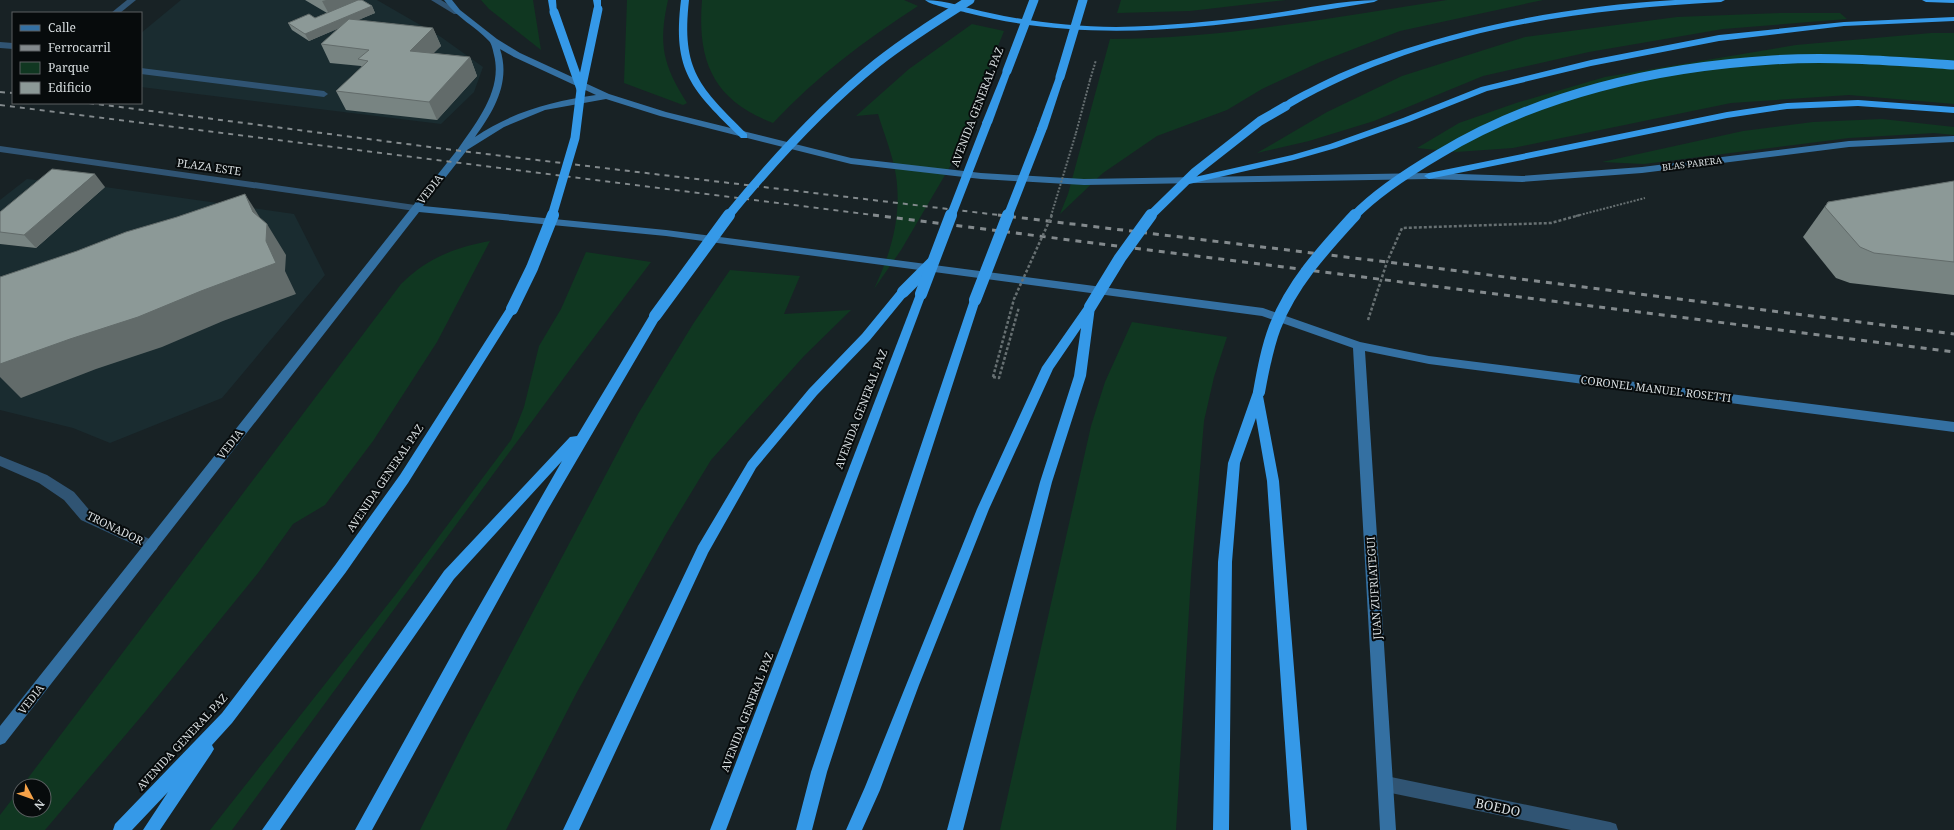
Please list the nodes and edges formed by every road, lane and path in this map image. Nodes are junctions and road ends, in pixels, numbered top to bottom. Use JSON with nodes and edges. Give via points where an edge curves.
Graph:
{"nodes":[{"id":1,"x":132,"y":0,"type":"edge"},
{"id":2,"x":435,"y":0,"type":"edge"},
{"id":3,"x":448,"y":0,"type":"edge"},
{"id":4,"x":552,"y":0,"type":"edge"},
{"id":5,"x":685,"y":0,"type":"edge"},
{"id":6,"x":929,"y":0,"type":"edge"},
{"id":7,"x":970,"y":0,"type":"edge"},
{"id":8,"x":1034,"y":0,"type":"edge"},
{"id":9,"x":1083,"y":0,"type":"edge"},
{"id":10,"x":1374,"y":0,"type":"edge"},
{"id":11,"x":1721,"y":0,"type":"edge"},
{"id":12,"x":1926,"y":0,"type":"edge"},
{"id":13,"x":1954,"y":1,"type":"edge"},
{"id":14,"x":597,"y":4,"type":"edge"},
{"id":15,"x":116,"y":12,"type":"edge"},
{"id":16,"x":457,"y":12,"type":"junction"},
{"id":17,"x":1954,"y":19,"type":"edge"},
{"id":18,"x":494,"y":41,"type":"junction"},
{"id":19,"x":0,"y":45,"type":"edge"},
{"id":20,"x":12,"y":46,"type":"edge"},
{"id":21,"x":1954,"y":65,"type":"edge"},
{"id":22,"x":142,"y":71,"type":"edge"},
{"id":23,"x":1090,"y":80,"type":"dead end"},
{"id":24,"x":581,"y":90,"type":"junction"},
{"id":25,"x":324,"y":94,"type":"dead end"},
{"id":26,"x":606,"y":96,"type":"junction"},
{"id":27,"x":1954,"y":110,"type":"edge"},
{"id":28,"x":744,"y":136,"type":"junction"},
{"id":29,"x":1954,"y":138,"type":"edge"},
{"id":30,"x":0,"y":149,"type":"edge"},
{"id":31,"x":461,"y":151,"type":"junction"},
{"id":32,"x":1429,"y":176,"type":"junction"},
{"id":33,"x":1189,"y":181,"type":"junction"},
{"id":34,"x":1649,"y":197,"type":"dead end"},
{"id":35,"x":415,"y":208,"type":"junction"},
{"id":36,"x":935,"y":259,"type":"junction"},
{"id":37,"x":1090,"y":306,"type":"junction"},
{"id":38,"x":1019,"y":307,"type":"dead end"},
{"id":39,"x":1359,"y":346,"type":"junction"},
{"id":40,"x":1258,"y":394,"type":"junction"},
{"id":41,"x":588,"y":425,"type":"junction"},
{"id":42,"x":1954,"y":427,"type":"edge"},
{"id":43,"x":0,"y":461,"type":"edge"},
{"id":44,"x":150,"y":546,"type":"junction"},
{"id":45,"x":227,"y":718,"type":"junction"},
{"id":46,"x":0,"y":738,"type":"edge"},
{"id":47,"x":1386,"y":784,"type":"junction"},
{"id":48,"x":121,"y":830,"type":"edge"},
{"id":49,"x":151,"y":830,"type":"edge"},
{"id":50,"x":270,"y":830,"type":"edge"},
{"id":51,"x":363,"y":830,"type":"edge"},
{"id":52,"x":571,"y":830,"type":"edge"},
{"id":53,"x":718,"y":830,"type":"edge"},
{"id":54,"x":804,"y":830,"type":"edge"},
{"id":55,"x":854,"y":830,"type":"edge"},
{"id":56,"x":954,"y":830,"type":"edge"},
{"id":57,"x":1221,"y":830,"type":"edge"},
{"id":58,"x":1299,"y":830,"type":"edge"},
{"id":59,"x":1388,"y":830,"type":"edge"},
{"id":60,"x":1610,"y":830,"type":"edge"}],
"edges":[{"from":1,"to":15,"type":"street"},
{"from":2,"to":16,"type":"street"},
{"from":3,"to":16,"type":"street","name":"BLAS PARERA"},
{"from":4,"to":24,"type":"highway","bridge":true},
{"from":5,"to":28,"type":"highway","via":[[682,15],[684,52],[693,80]]},
{"from":6,"to":10,"type":"highway","via":[[990,16],[1074,28],[1116,29],[1179,27],[1260,18]]},
{"from":7,"to":41,"type":"highway","bridge":true,"via":[[904,42],[855,80],[799,134],[738,204],[687,270],[655,316]]},
{"from":8,"to":36,"type":"highway","name":"AVENIDA GENERAL PAZ","bridge":true},
{"from":9,"to":54,"type":"highway","bridge":true,"via":[[1042,129],[975,300],[819,772]]},
{"from":11,"to":37,"type":"highway","bridge":true,"via":[[1623,7],[1543,17],[1473,32],[1399,54],[1338,77],[1260,122],[1195,172],[1152,214]]},
{"from":12,"to":13,"type":"highway"},
{"from":14,"to":24,"type":"highway","name":"AVENIDA GENERAL PAZ","bridge":true},
{"from":16,"to":18,"type":"street","name":"BLAS PARERA"},
{"from":17,"to":33,"type":"highway","via":[[1844,24],[1734,37],[1591,63],[1484,89],[1333,146]]},
{"from":18,"to":26,"type":"street","name":"BLAS PARERA","via":[[517,55]]},
{"from":18,"to":31,"type":"street","via":[[501,64],[499,88]]},
{"from":19,"to":20,"type":"street"},
{"from":21,"to":40,"type":"highway","bridge":true,"via":[[1832,59],[1771,60],[1702,67],[1583,91],[1524,112],[1456,144],[1408,172],[1362,208],[1334,236],[1307,270],[1284,307],[1270,340]]},
{"from":22,"to":25,"type":"street"},
{"from":23,"to":38,"type":"path","bridge":true,"via":[[1055,208],[1014,299],[992,377],[999,378]]},
{"from":24,"to":45,"type":"highway","name":"AVENIDA GENERAL PAZ","bridge":true,"via":[[575,136],[558,201],[528,279],[512,309],[404,478],[341,568]]},
{"from":26,"to":28,"type":"street","name":"BLAS PARERA"},
{"from":26,"to":31,"type":"street","via":[[526,113],[505,122]]},
{"from":27,"to":32,"type":"highway","via":[[1858,103],[1787,106],[1727,115]]},
{"from":28,"to":33,"type":"street","name":"BLAS PARERA","via":[[851,161],[980,176],[1084,182]]},
{"from":29,"to":32,"type":"street","name":"BLAS PARERA","via":[[1849,144],[1634,171],[1522,178]]},
{"from":30,"to":35,"type":"street","name":"PLAZA ESTE"},
{"from":31,"to":35,"type":"street","name":"VEDIA"},
{"from":32,"to":33,"type":"street","name":"BLAS PARERA"},
{"from":34,"to":39,"type":"path","via":[[1551,223],[1402,228],[1386,262]]},
{"from":35,"to":39,"type":"street","name":"CORONEL MANUEL ROSETTI","via":[[666,233],[1263,312]]},
{"from":35,"to":44,"type":"street","name":"VEDIA"},
{"from":36,"to":52,"type":"highway","bridge":true,"via":[[813,392],[752,466],[703,550]]},
{"from":36,"to":53,"type":"highway","name":"AVENIDA GENERAL PAZ","bridge":true},
{"from":37,"to":55,"type":"highway","via":[[1048,367],[983,510]]},
{"from":37,"to":56,"type":"highway","via":[[1080,376],[1046,482]]},
{"from":39,"to":42,"type":"street","name":"CORONEL MANUEL ROSETTI","via":[[1429,360]]},
{"from":39,"to":47,"type":"street","name":"JUAN ZUFRIATEGUI"},
{"from":40,"to":57,"type":"highway","via":[[1234,463],[1225,562]]},
{"from":40,"to":58,"type":"highway","via":[[1273,481]]},
{"from":41,"to":50,"type":"highway","via":[[449,575]]},
{"from":41,"to":51,"type":"highway","via":[[494,590]]},
{"from":43,"to":44,"type":"street","name":"TRONADOR","via":[[43,479],[69,496],[86,516]]},
{"from":44,"to":46,"type":"street","name":"VEDIA"},
{"from":45,"to":48,"type":"highway","name":"AVENIDA GENERAL PAZ"},
{"from":45,"to":49,"type":"highway"},
{"from":47,"to":59,"type":"street","name":"JUAN ZUFRIATEGUI"},
{"from":47,"to":60,"type":"street","name":"BOEDO"}]}
